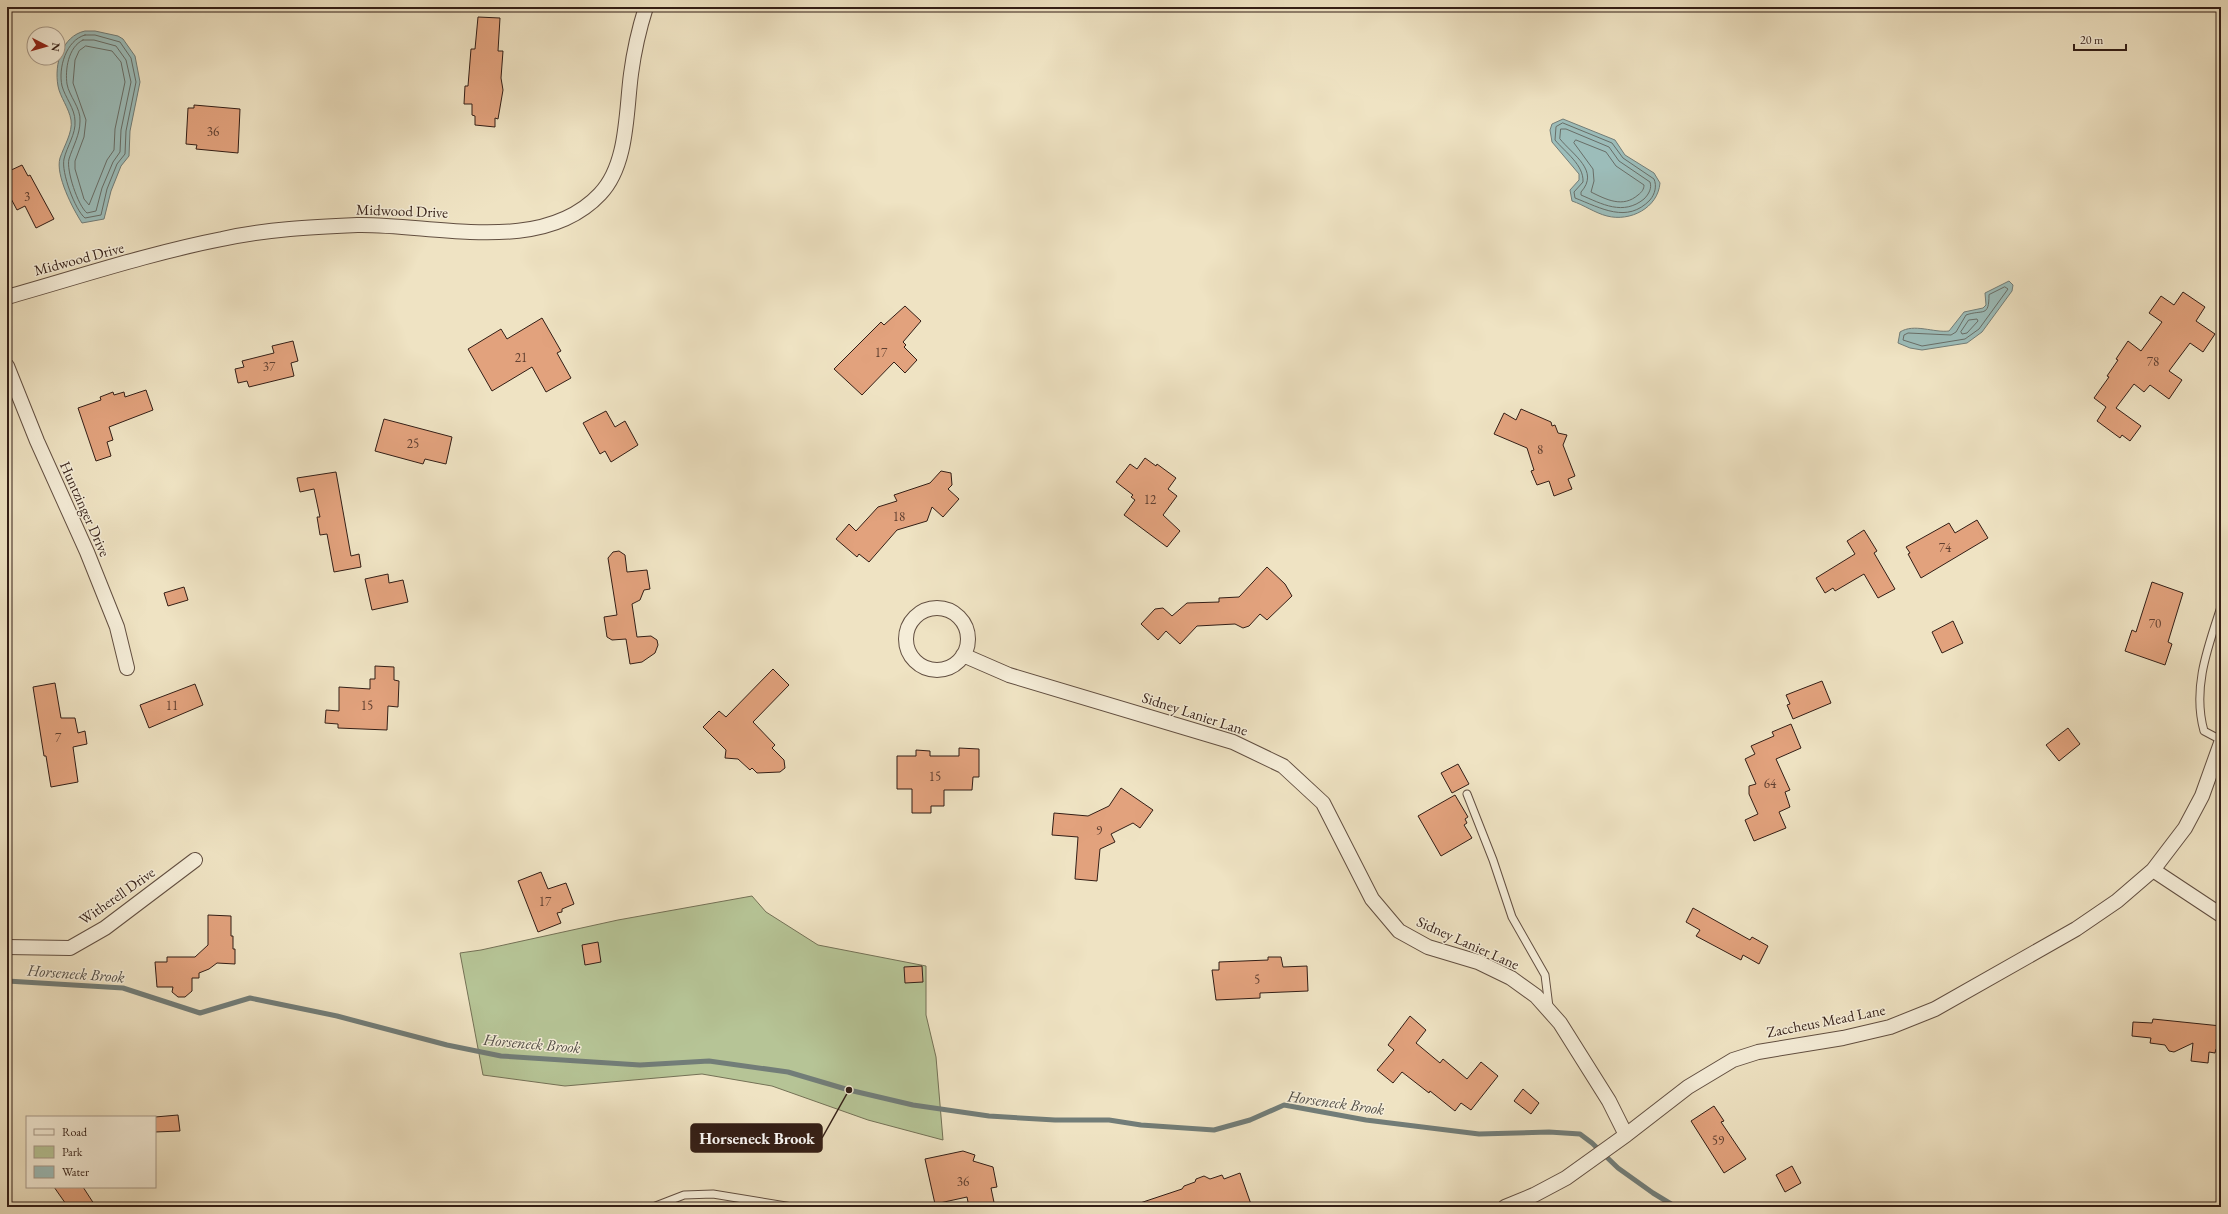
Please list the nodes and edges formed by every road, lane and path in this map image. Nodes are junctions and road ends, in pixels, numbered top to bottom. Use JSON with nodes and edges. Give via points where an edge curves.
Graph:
{"nodes":[{"id":1,"x":646,"y":7,"type":"edge"},
{"id":2,"x":7,"y":297,"type":"edge"},
{"id":3,"x":7,"y":366,"type":"edge"},
{"id":4,"x":2221,"y":607,"type":"edge"},
{"id":5,"x":963,"y":655,"type":"junction"},
{"id":6,"x":127,"y":668,"type":"dead end"},
{"id":7,"x":2221,"y":740,"type":"edge"},
{"id":8,"x":2221,"y":743,"type":"edge"},
{"id":9,"x":1467,"y":794,"type":"dead end"},
{"id":10,"x":195,"y":860,"type":"dead end"},
{"id":11,"x":2153,"y":870,"type":"junction"},
{"id":12,"x":2221,"y":916,"type":"edge"},
{"id":13,"x":7,"y":947,"type":"edge"},
{"id":14,"x":1549,"y":1011,"type":"junction"},
{"id":15,"x":1621,"y":1139,"type":"junction"},
{"id":16,"x":653,"y":1207,"type":"edge"},
{"id":17,"x":792,"y":1207,"type":"edge"},
{"id":18,"x":1505,"y":1207,"type":"edge"}],
"edges":[{"from":1,"to":2,"type":"street","name":"Midwood Drive","via":[[637,36],[626,126],[618,164],[602,193],[583,209],[563,220],[540,228],[508,231],[361,225],[293,228],[223,238]]},
{"from":3,"to":6,"type":"street","name":"Huntzinger Drive","via":[[37,441],[87,552],[116,626]]},
{"from":4,"to":7,"type":"lane","via":[[2205,656],[2200,687],[2204,731]]},
{"from":5,"to":5,"type":"street","via":[[968,640],[966,630],[961,620],[951,611],[938,608],[924,610],[909,624],[907,646],[909,653],[920,665],[930,669],[946,668]]},
{"from":5,"to":14,"type":"street","name":"Sidney Lanier Lane","via":[[1009,675],[1233,742],[1283,766],[1323,803],[1372,899],[1399,931],[1428,947],[1478,962],[1511,978],[1536,996]]},
{"from":8,"to":11,"type":"street","name":"Zaccheus Mead Lane","via":[[2202,796],[2185,828]]},
{"from":9,"to":14,"type":"lane","via":[[1512,917],[1545,976]]},
{"from":10,"to":13,"type":"street","name":"Witherell Drive","via":[[105,928],[70,948]]},
{"from":11,"to":12,"type":"street"},
{"from":11,"to":15,"type":"street","name":"Zaccheus Mead Lane","via":[[2117,901],[2076,929],[1935,1009],[1890,1027],[1843,1038],[1758,1052],[1733,1060],[1688,1087]]},
{"from":14,"to":15,"type":"street","name":"Sidney Lanier Lane","via":[[1560,1023],[1609,1101]]},
{"from":15,"to":18,"type":"street","name":"Zaccheus Mead Lane","via":[[1566,1178]]},
{"from":16,"to":17,"type":"lane","via":[[684,1195],[713,1194]]}]}
